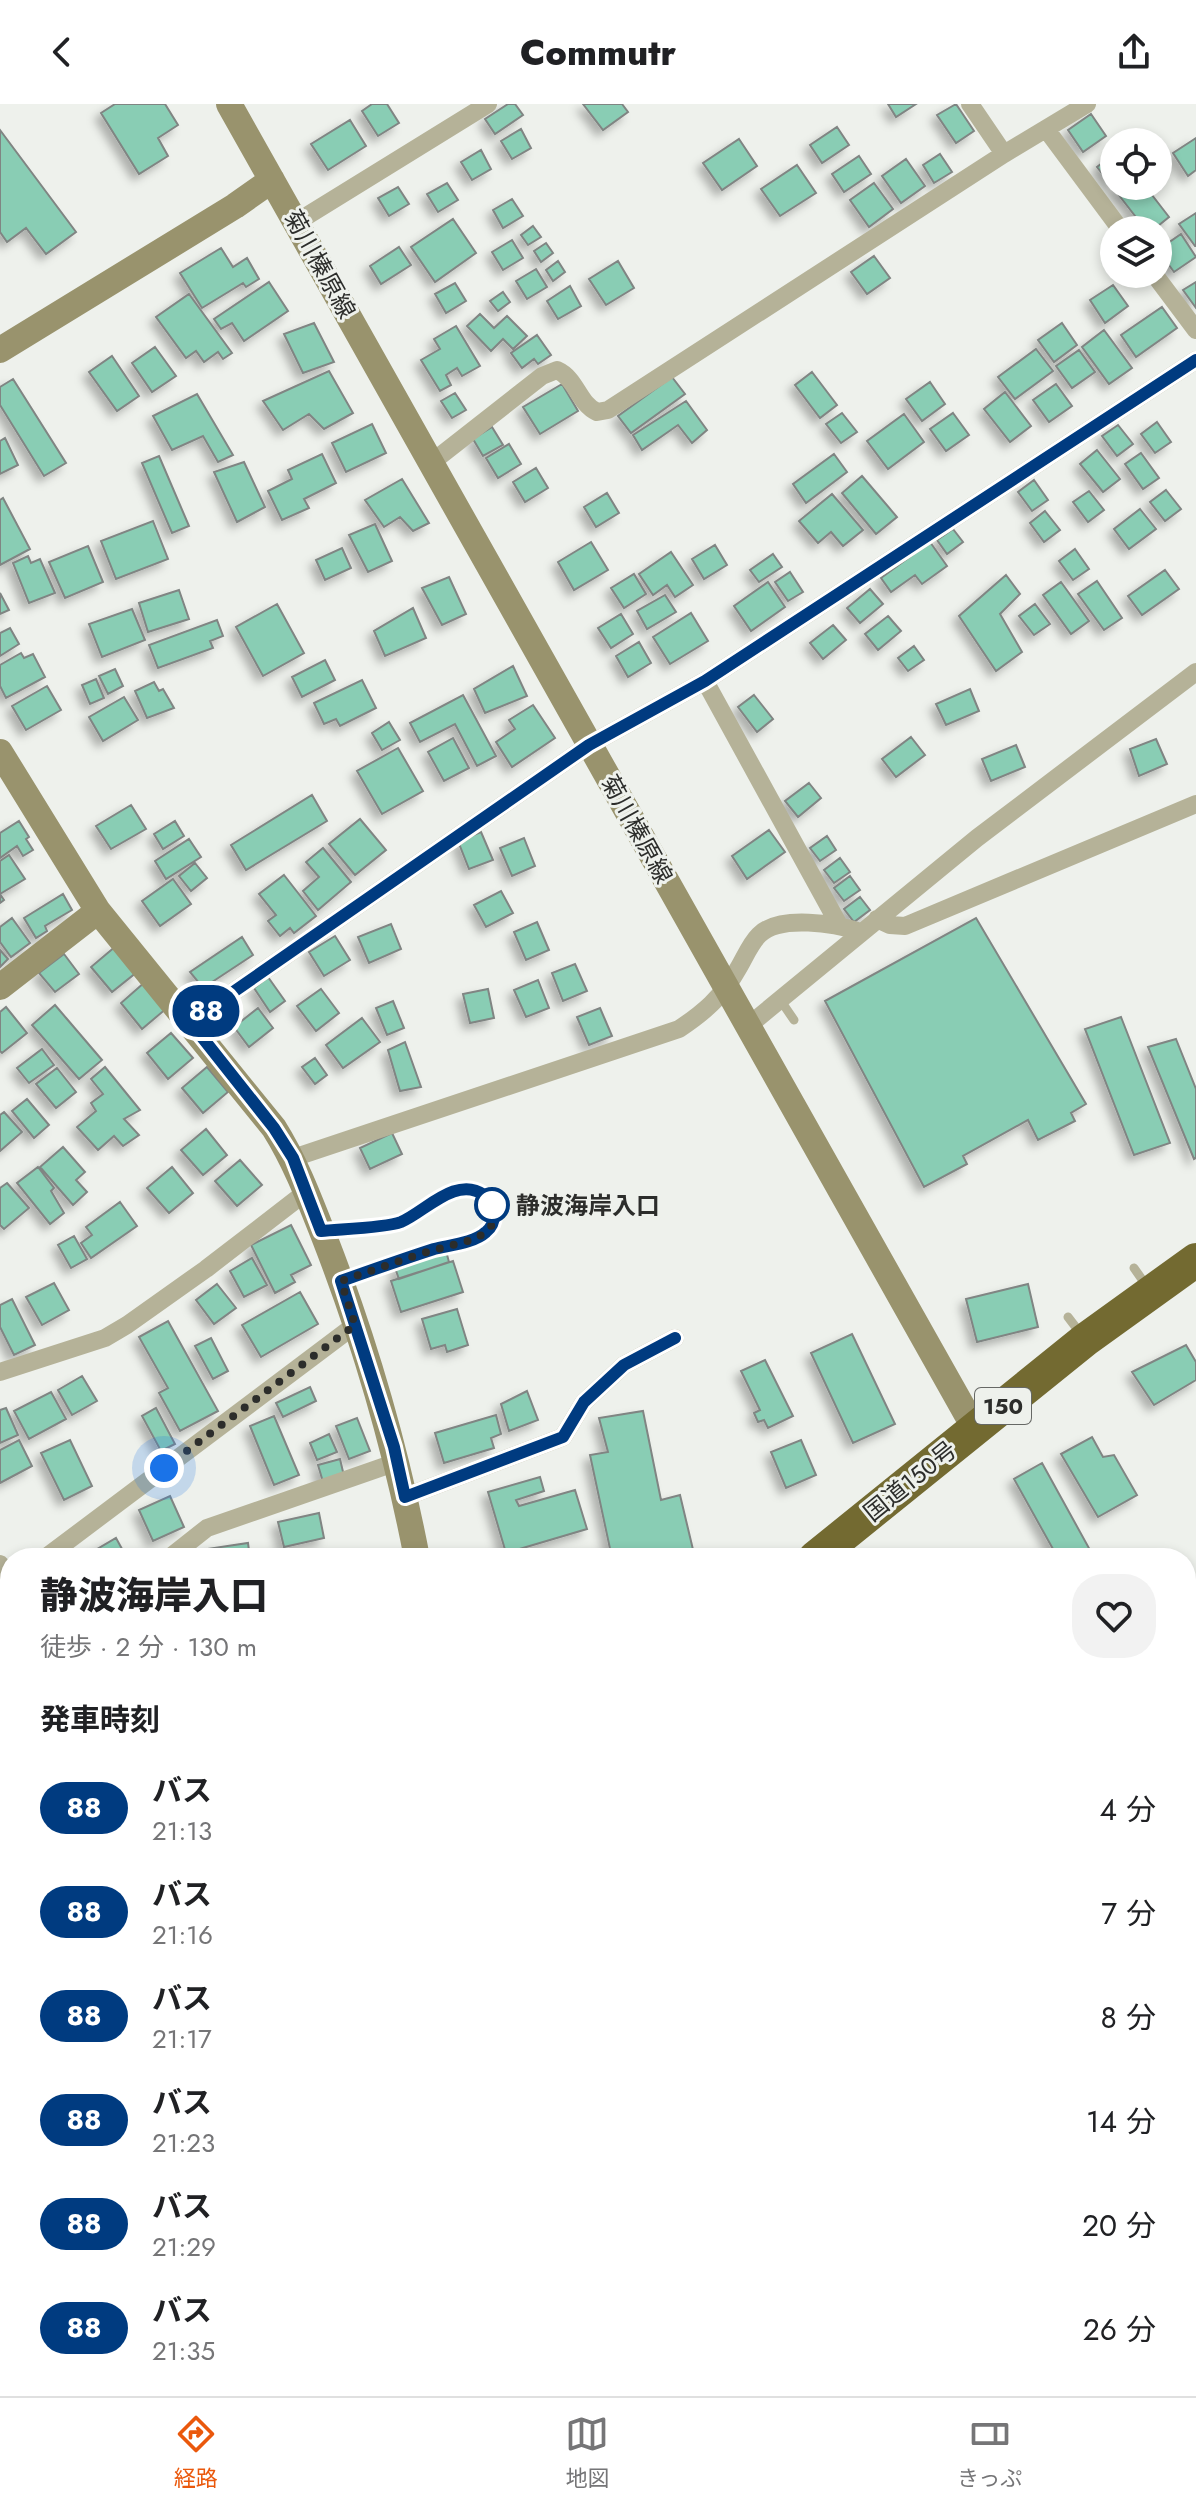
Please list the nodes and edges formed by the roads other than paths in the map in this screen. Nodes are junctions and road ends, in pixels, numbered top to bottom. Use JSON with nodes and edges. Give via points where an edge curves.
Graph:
{"nodes":[{"id":1,"x":229,"y":104,"type":"edge"},
{"id":2,"x":488,"y":104,"type":"edge"},
{"id":3,"x":970,"y":104,"type":"edge"},
{"id":4,"x":1087,"y":104,"type":"edge"},
{"id":5,"x":1046,"y":129,"type":"junction"},
{"id":6,"x":1004,"y":154,"type":"junction"},
{"id":7,"x":272,"y":180,"type":"junction"},
{"id":8,"x":1111,"y":216,"type":"edge"},
{"id":9,"x":297,"y":222,"type":"junction"},
{"id":10,"x":1164,"y":288,"type":"edge"},
{"id":11,"x":1196,"y":330,"type":"edge"},
{"id":12,"x":0,"y":350,"type":"edge"},
{"id":13,"x":1196,"y":360,"type":"edge"},
{"id":14,"x":431,"y":463,"type":"junction"},
{"id":15,"x":1196,"y":672,"type":"edge"},
{"id":16,"x":705,"y":681,"type":"junction"},
{"id":17,"x":589,"y":745,"type":"junction"},
{"id":18,"x":0,"y":752,"type":"edge"},
{"id":19,"x":1196,"y":804,"type":"edge"},
{"id":20,"x":98,"y":911,"type":"junction"},
{"id":21,"x":877,"y":919,"type":"junction"},
{"id":22,"x":839,"y":925,"type":"junction"},
{"id":23,"x":861,"y":932,"type":"junction"},
{"id":24,"x":0,"y":987,"type":"edge"},
{"id":25,"x":726,"y":987,"type":"junction"},
{"id":26,"x":781,"y":1001,"type":"junction"},
{"id":27,"x":794,"y":1020,"type":"dead end"},
{"id":28,"x":190,"y":1022,"type":"junction"},
{"id":29,"x":748,"y":1026,"type":"junction"},
{"id":30,"x":293,"y":1158,"type":"junction"},
{"id":31,"x":306,"y":1192,"type":"junction"},
{"id":32,"x":321,"y":1231,"type":"junction"},
{"id":33,"x":1196,"y":1260,"type":"edge"},
{"id":34,"x":341,"y":1281,"type":"junction"},
{"id":35,"x":355,"y":1325,"type":"junction"},
{"id":36,"x":675,"y":1338,"type":"dead end"},
{"id":37,"x":0,"y":1372,"type":"edge"},
{"id":38,"x":975,"y":1429,"type":"junction"},
{"id":39,"x":397,"y":1462,"type":"junction"},
{"id":40,"x":405,"y":1497,"type":"junction"},
{"id":41,"x":58,"y":1548,"type":"edge"},
{"id":42,"x":182,"y":1548,"type":"edge"},
{"id":43,"x":415,"y":1548,"type":"edge"},
{"id":44,"x":827,"y":1548,"type":"edge"}],
"edges":[{"from":1,"to":7,"type":"main road","name":"菊川榛原線"},
{"from":2,"to":9,"type":"street"},
{"from":3,"to":6,"type":"street"},
{"from":4,"to":5,"type":"street"},
{"from":5,"to":6,"type":"street"},
{"from":5,"to":8,"type":"street"},
{"from":6,"to":14,"type":"street","via":[[608,410],[587,408],[570,379],[551,371]]},
{"from":7,"to":9,"type":"main road","name":"菊川榛原線"},
{"from":7,"to":12,"type":"main road"},
{"from":9,"to":14,"type":"main road","name":"菊川榛原線"},
{"from":10,"to":11,"type":"street"},
{"from":13,"to":16,"type":"street"},
{"from":14,"to":17,"type":"main road","name":"菊川榛原線"},
{"from":15,"to":21,"type":"street"},
{"from":16,"to":17,"type":"street"},
{"from":16,"to":22,"type":"street"},
{"from":17,"to":25,"type":"main road","name":"菊川榛原線"},
{"from":17,"to":28,"type":"street"},
{"from":18,"to":20,"type":"main road"},
{"from":19,"to":21,"type":"street","via":[[905,926]]},
{"from":20,"to":24,"type":"main road"},
{"from":20,"to":28,"type":"main road"},
{"from":21,"to":23,"type":"street"},
{"from":22,"to":23,"type":"street"},
{"from":22,"to":25,"type":"street","via":[[772,926],[751,944]]},
{"from":23,"to":26,"type":"street"},
{"from":25,"to":29,"type":"main road","name":"菊川榛原線"},
{"from":25,"to":30,"type":"street","via":[[701,1015],[679,1029]]},
{"from":26,"to":27,"type":"lane"},
{"from":26,"to":29,"type":"street"},
{"from":28,"to":30,"type":"main road"},
{"from":29,"to":38,"type":"main road","name":"菊川榛原線"},
{"from":30,"to":31,"type":"main road"},
{"from":31,"to":32,"type":"main road"},
{"from":31,"to":37,"type":"street","via":[[105,1338]]},
{"from":32,"to":34,"type":"main road"},
{"from":32,"to":34,"type":"lane","via":[[399,1223],[462,1189],[485,1195],[492,1205],[492,1225],[478,1238]]},
{"from":33,"to":38,"type":"highway","name":"国道150号","number":"150","via":[[1142,1279],[1077,1328]]},
{"from":34,"to":35,"type":"main road"},
{"from":35,"to":39,"type":"main road"},
{"from":35,"to":41,"type":"street"},
{"from":36,"to":40,"type":"street","via":[[624,1365],[584,1402],[563,1437]]},
{"from":38,"to":44,"type":"highway","name":"国道150号","number":"150"},
{"from":39,"to":40,"type":"main road"},
{"from":39,"to":42,"type":"street","via":[[207,1528]]},
{"from":40,"to":43,"type":"main road"}]}
